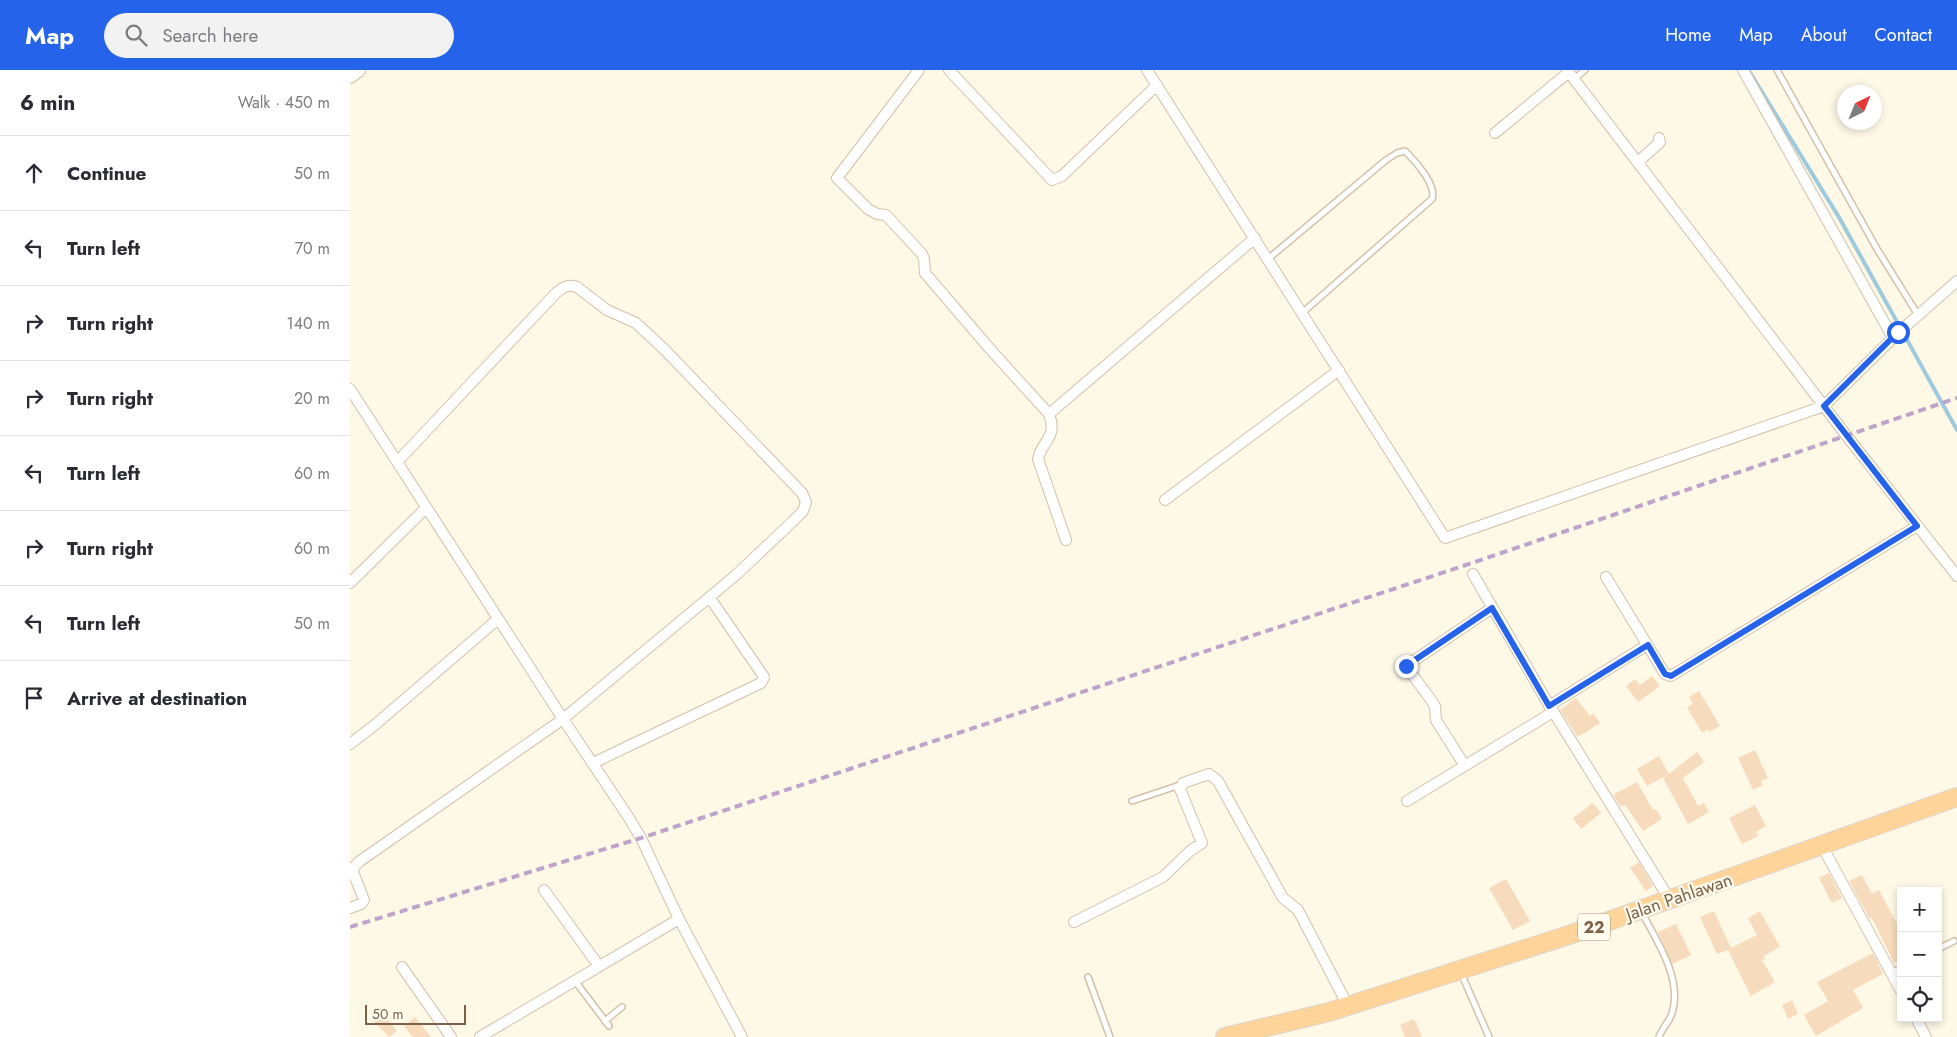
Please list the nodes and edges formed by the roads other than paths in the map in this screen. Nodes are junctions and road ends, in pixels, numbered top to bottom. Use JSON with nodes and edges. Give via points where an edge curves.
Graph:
{"nodes":[{"id":1,"x":358,"y":70,"type":"edge"},
{"id":2,"x":919,"y":70,"type":"edge"},
{"id":3,"x":948,"y":70,"type":"edge"},
{"id":4,"x":1147,"y":70,"type":"edge"},
{"id":5,"x":1585,"y":70,"type":"edge"},
{"id":6,"x":1743,"y":70,"type":"edge"},
{"id":7,"x":1777,"y":70,"type":"edge"},
{"id":8,"x":1570,"y":74,"type":"edge"},
{"id":9,"x":350,"y":76,"type":"edge"},
{"id":10,"x":1157,"y":85,"type":"junction"},
{"id":11,"x":1495,"y":133,"type":"dead end"},
{"id":12,"x":1659,"y":138,"type":"dead end"},
{"id":13,"x":1638,"y":162,"type":"junction"},
{"id":14,"x":1255,"y":238,"type":"junction"},
{"id":15,"x":1268,"y":259,"type":"junction"},
{"id":16,"x":1957,"y":281,"type":"edge"},
{"id":17,"x":1302,"y":313,"type":"junction"},
{"id":18,"x":1917,"y":316,"type":"junction"},
{"id":19,"x":1896,"y":335,"type":"junction"},
{"id":20,"x":1339,"y":370,"type":"junction"},
{"id":21,"x":350,"y":389,"type":"edge"},
{"id":22,"x":1824,"y":406,"type":"junction"},
{"id":23,"x":1050,"y":414,"type":"junction"},
{"id":24,"x":397,"y":462,"type":"junction"},
{"id":25,"x":1166,"y":500,"type":"dead end"},
{"id":26,"x":426,"y":508,"type":"junction"},
{"id":27,"x":1917,"y":526,"type":"junction"},
{"id":28,"x":1066,"y":540,"type":"dead end"},
{"id":29,"x":1473,"y":574,"type":"dead end"},
{"id":30,"x":1957,"y":576,"type":"edge"},
{"id":31,"x":1606,"y":577,"type":"dead end"},
{"id":32,"x":350,"y":583,"type":"edge"},
{"id":33,"x":710,"y":598,"type":"junction"},
{"id":34,"x":1492,"y":608,"type":"junction"},
{"id":35,"x":498,"y":619,"type":"junction"},
{"id":36,"x":1648,"y":645,"type":"junction"},
{"id":37,"x":1551,"y":709,"type":"junction"},
{"id":38,"x":563,"y":719,"type":"junction"},
{"id":39,"x":350,"y":744,"type":"edge"},
{"id":40,"x":593,"y":764,"type":"junction"},
{"id":41,"x":1465,"y":766,"type":"junction"},
{"id":42,"x":1181,"y":785,"type":"junction"},
{"id":43,"x":1957,"y":797,"type":"edge"},
{"id":44,"x":1132,"y":801,"type":"dead end"},
{"id":45,"x":1408,"y":801,"type":"dead end"},
{"id":46,"x":1822,"y":846,"type":"junction"},
{"id":47,"x":544,"y":890,"type":"dead end"},
{"id":48,"x":1670,"y":900,"type":"junction"},
{"id":49,"x":350,"y":908,"type":"edge"},
{"id":50,"x":1641,"y":910,"type":"junction"},
{"id":51,"x":679,"y":919,"type":"junction"},
{"id":52,"x":1074,"y":922,"type":"dead end"},
{"id":53,"x":1954,"y":941,"type":"dead end"},
{"id":54,"x":1942,"y":946,"type":"edge"},
{"id":55,"x":599,"y":966,"type":"junction"},
{"id":56,"x":402,"y":967,"type":"dead end"},
{"id":57,"x":1460,"y":970,"type":"junction"},
{"id":58,"x":1897,"y":970,"type":"edge"},
{"id":59,"x":1891,"y":973,"type":"junction"},
{"id":60,"x":1088,"y":977,"type":"dead end"},
{"id":61,"x":575,"y":981,"type":"junction"},
{"id":62,"x":1897,"y":984,"type":"edge"},
{"id":63,"x":1348,"y":1006,"type":"junction"},
{"id":64,"x":622,"y":1008,"type":"dead end"},
{"id":65,"x":1918,"y":1022,"type":"edge"},
{"id":66,"x":451,"y":1037,"type":"edge"},
{"id":67,"x":480,"y":1037,"type":"edge"},
{"id":68,"x":742,"y":1037,"type":"edge"},
{"id":69,"x":1110,"y":1037,"type":"edge"},
{"id":70,"x":1225,"y":1037,"type":"edge"},
{"id":71,"x":1489,"y":1037,"type":"edge"},
{"id":72,"x":1659,"y":1037,"type":"edge"},
{"id":73,"x":1926,"y":1037,"type":"edge"}],
"edges":[{"from":1,"to":9,"type":"street"},
{"from":2,"to":23,"type":"street","via":[[837,178],[868,209],[886,215],[922,254],[926,273]]},
{"from":3,"to":10,"type":"street","via":[[1052,180],[1062,176]]},
{"from":4,"to":10,"type":"street"},
{"from":5,"to":8,"type":"lane"},
{"from":6,"to":19,"type":"street"},
{"from":7,"to":18,"type":"lane"},
{"from":8,"to":11,"type":"street"},
{"from":8,"to":13,"type":"street"},
{"from":10,"to":14,"type":"street"},
{"from":12,"to":13,"type":"street","via":[[1660,142]]},
{"from":13,"to":22,"type":"street"},
{"from":14,"to":15,"type":"street"},
{"from":14,"to":23,"type":"street"},
{"from":15,"to":17,"type":"street"},
{"from":15,"to":17,"type":"lane","via":[[1397,153],[1405,151],[1433,187],[1434,194],[1428,202]]},
{"from":16,"to":18,"type":"street"},
{"from":17,"to":20,"type":"street"},
{"from":18,"to":19,"type":"street"},
{"from":19,"to":22,"type":"street"},
{"from":20,"to":22,"type":"street","via":[[1445,538]]},
{"from":20,"to":25,"type":"street"},
{"from":21,"to":24,"type":"street"},
{"from":22,"to":27,"type":"street"},
{"from":23,"to":28,"type":"street","via":[[1050,436],[1038,459]]},
{"from":24,"to":26,"type":"street"},
{"from":24,"to":33,"type":"street","via":[[556,293],[565,286],[577,287],[606,310],[636,323],[651,336],[805,498],[805,506],[792,522]]},
{"from":26,"to":32,"type":"street"},
{"from":26,"to":35,"type":"street"},
{"from":27,"to":30,"type":"street"},
{"from":27,"to":36,"type":"street","via":[[1671,676],[1665,674]]},
{"from":29,"to":34,"type":"street"},
{"from":31,"to":36,"type":"street"},
{"from":33,"to":38,"type":"street"},
{"from":33,"to":40,"type":"street","via":[[764,680]]},
{"from":34,"to":37,"type":"street"},
{"from":34,"to":41,"type":"street","via":[[1406,666],[1435,706],[1436,720]]},
{"from":35,"to":38,"type":"street"},
{"from":35,"to":39,"type":"street"},
{"from":36,"to":37,"type":"street"},
{"from":37,"to":41,"type":"street"},
{"from":37,"to":48,"type":"street"},
{"from":38,"to":40,"type":"street"},
{"from":38,"to":49,"type":"street","via":[[360,861],[352,872],[364,900]]},
{"from":40,"to":51,"type":"street","via":[[641,838]]},
{"from":41,"to":45,"type":"street"},
{"from":42,"to":44,"type":"lane"},
{"from":42,"to":52,"type":"street","via":[[1182,796],[1202,843],[1163,877]]},
{"from":42,"to":63,"type":"street","via":[[1209,774],[1218,781],[1283,898],[1298,910]]},
{"from":43,"to":46,"type":"highway","name":"Jalan Pahlawan","number":"22"},
{"from":46,"to":48,"type":"highway","name":"Jalan Pahlawan","number":"22"},
{"from":46,"to":59,"type":"street"},
{"from":47,"to":55,"type":"street"},
{"from":48,"to":50,"type":"highway","name":"Jalan Pahlawan","number":"22"},
{"from":50,"to":57,"type":"highway","name":"Jalan Pahlawan","number":"22"},
{"from":50,"to":72,"type":"lane","via":[[1669,964],[1674,996],[1672,1013]]},
{"from":51,"to":55,"type":"street"},
{"from":51,"to":68,"type":"street"},
{"from":53,"to":54,"type":"lane"},
{"from":55,"to":61,"type":"street"},
{"from":56,"to":66,"type":"street"},
{"from":57,"to":63,"type":"highway","name":"Jalan Pahlawan","number":"22"},
{"from":57,"to":71,"type":"lane"},
{"from":58,"to":59,"type":"lane"},
{"from":59,"to":62,"type":"street"},
{"from":60,"to":69,"type":"lane"},
{"from":61,"to":64,"type":"lane","via":[[607,1023]]},
{"from":61,"to":67,"type":"street"},
{"from":63,"to":70,"type":"highway","name":"Jalan Pahlawan","number":"22"},
{"from":65,"to":73,"type":"street"}]}
